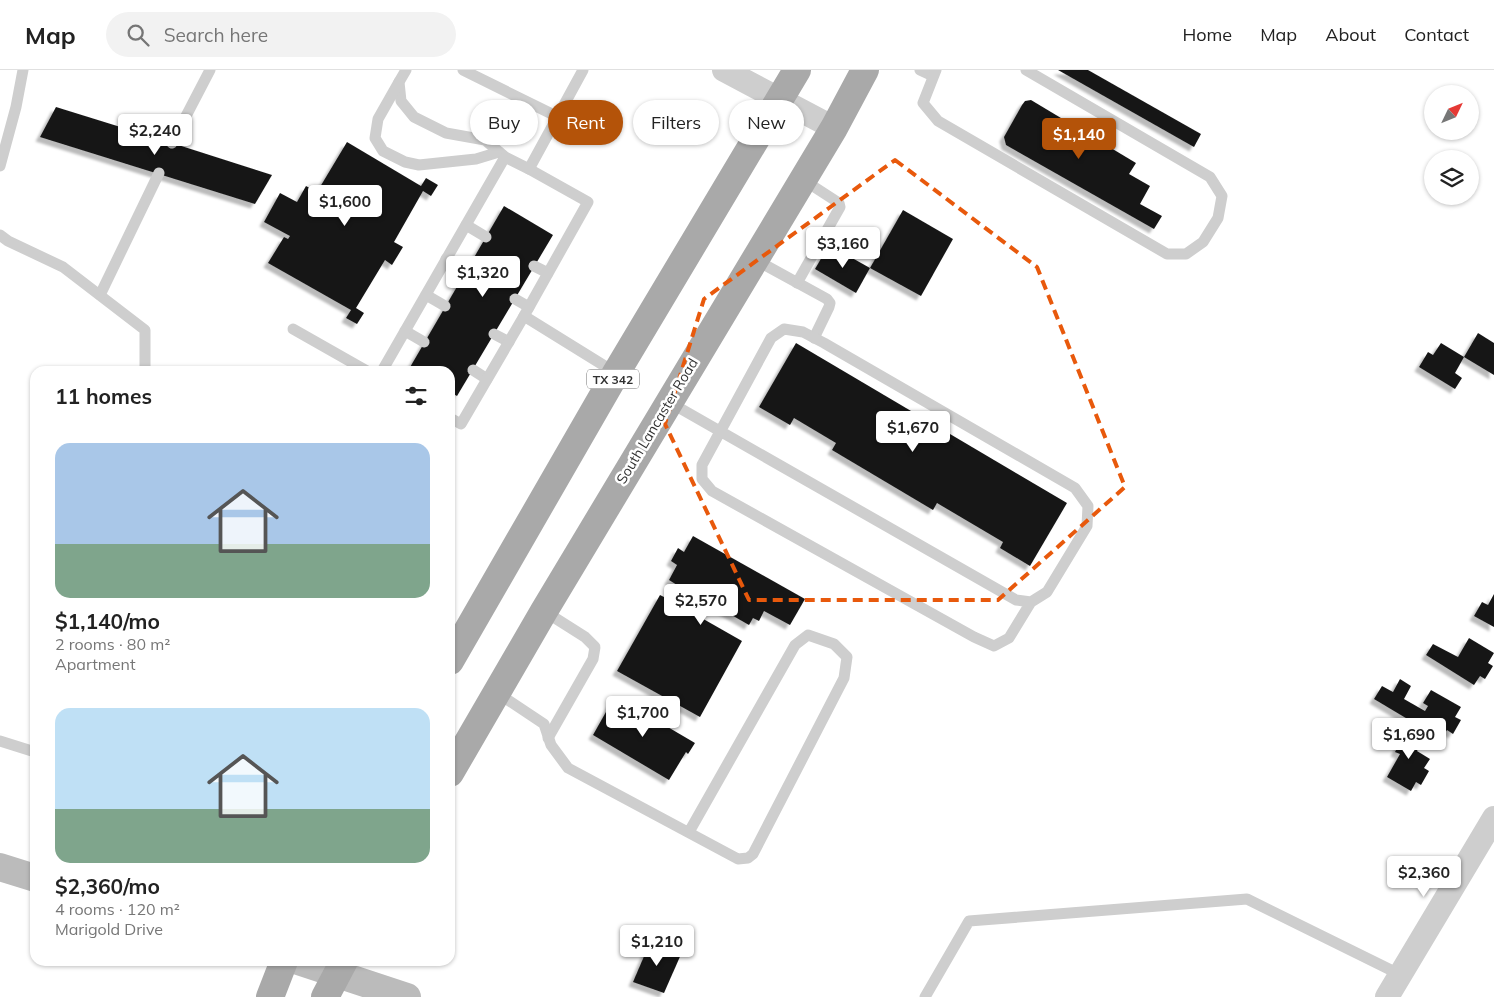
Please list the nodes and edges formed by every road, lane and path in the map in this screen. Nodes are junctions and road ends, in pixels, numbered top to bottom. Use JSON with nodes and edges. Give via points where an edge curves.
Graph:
{"nodes":[{"id":1,"x":23,"y":70,"type":"edge"},
{"id":2,"x":210,"y":70,"type":"edge"},
{"id":3,"x":406,"y":70,"type":"edge"},
{"id":4,"x":463,"y":70,"type":"edge"},
{"id":5,"x":583,"y":70,"type":"edge"},
{"id":6,"x":724,"y":70,"type":"edge"},
{"id":7,"x":797,"y":70,"type":"edge"},
{"id":8,"x":865,"y":70,"type":"edge"},
{"id":9,"x":920,"y":70,"type":"edge"},
{"id":10,"x":1026,"y":70,"type":"edge"},
{"id":11,"x":935,"y":73,"type":"edge"},
{"id":12,"x":399,"y":82,"type":"junction"},
{"id":13,"x":567,"y":100,"type":"edge"},
{"id":14,"x":780,"y":100,"type":"joint"},
{"id":15,"x":548,"y":112,"type":"edge"},
{"id":16,"x":804,"y":112,"type":"edge"},
{"id":17,"x":834,"y":128,"type":"junction"},
{"id":18,"x":548,"y":135,"type":"edge"},
{"id":19,"x":172,"y":143,"type":"dead end"},
{"id":20,"x":753,"y":145,"type":"edge"},
{"id":21,"x":502,"y":155,"type":"junction"},
{"id":22,"x":0,"y":166,"type":"edge"},
{"id":23,"x":529,"y":169,"type":"junction"},
{"id":24,"x":159,"y":174,"type":"dead end"},
{"id":25,"x":802,"y":179,"type":"junction"},
{"id":26,"x":466,"y":225,"type":"junction"},
{"id":27,"x":0,"y":235,"type":"edge"},
{"id":28,"x":486,"y":237,"type":"dead end"},
{"id":29,"x":446,"y":259,"type":"junction"},
{"id":30,"x":754,"y":259,"type":"junction"},
{"id":31,"x":534,"y":266,"type":"dead end"},
{"id":32,"x":467,"y":270,"type":"dead end"},
{"id":33,"x":548,"y":273,"type":"junction"},
{"id":34,"x":797,"y":283,"type":"junction"},
{"id":35,"x":100,"y":295,"type":"junction"},
{"id":36,"x":426,"y":295,"type":"junction"},
{"id":37,"x":515,"y":298,"type":"dead end"},
{"id":38,"x":446,"y":306,"type":"dead end"},
{"id":39,"x":526,"y":311,"type":"junction"},
{"id":40,"x":293,"y":329,"type":"dead end"},
{"id":41,"x":405,"y":331,"type":"junction"},
{"id":42,"x":494,"y":334,"type":"dead end"},
{"id":43,"x":814,"y":338,"type":"junction"},
{"id":44,"x":424,"y":342,"type":"dead end"},
{"id":45,"x":509,"y":342,"type":"junction"},
{"id":46,"x":145,"y":366,"type":"edge"},
{"id":47,"x":358,"y":366,"type":"edge"},
{"id":48,"x":385,"y":366,"type":"edge"},
{"id":49,"x":473,"y":370,"type":"dead end"},
{"id":50,"x":616,"y":373,"type":"junction"},
{"id":51,"x":487,"y":379,"type":"junction"},
{"id":52,"x":669,"y":402,"type":"junction"},
{"id":53,"x":455,"y":421,"type":"edge"},
{"id":54,"x":720,"y":431,"type":"junction"},
{"id":55,"x":1031,"y":602,"type":"junction"},
{"id":56,"x":544,"y":611,"type":"junction"},
{"id":57,"x":455,"y":652,"type":"edge"},
{"id":58,"x":496,"y":692,"type":"junction"},
{"id":59,"x":548,"y":738,"type":"junction"},
{"id":60,"x":0,"y":741,"type":"edge"},
{"id":61,"x":30,"y":750,"type":"edge"},
{"id":62,"x":455,"y":763,"type":"edge"},
{"id":63,"x":1494,"y":818,"type":"edge"},
{"id":64,"x":689,"y":832,"type":"junction"},
{"id":65,"x":0,"y":867,"type":"edge"},
{"id":66,"x":30,"y":876,"type":"edge"},
{"id":67,"x":282,"y":966,"type":"edge"},
{"id":68,"x":309,"y":966,"type":"edge"},
{"id":69,"x":1400,"y":975,"type":"junction"},
{"id":70,"x":335,"y":978,"type":"edge"},
{"id":71,"x":270,"y":997,"type":"edge"},
{"id":72,"x":407,"y":997,"type":"edge"},
{"id":73,"x":924,"y":997,"type":"edge"},
{"id":74,"x":1388,"y":997,"type":"edge"}],
"edges":[{"from":1,"to":22,"type":"lane"},
{"from":2,"to":19,"type":"lane"},
{"from":3,"to":12,"type":"lane"},
{"from":4,"to":15,"type":"lane"},
{"from":5,"to":13,"type":"lane"},
{"from":6,"to":14,"type":"street"},
{"from":7,"to":14,"type":"main road","number":"TX 342"},
{"from":8,"to":17,"type":"main road","name":"South Lancaster Road"},
{"from":9,"to":11,"type":"lane"},
{"from":10,"to":11,"type":"lane","via":[[1210,177],[1222,196],[1218,218],[1203,242],[1186,254],[1167,254],[938,121],[923,103]]},
{"from":12,"to":21,"type":"lane","via":[[401,101],[414,117],[446,134],[485,140]]},
{"from":12,"to":21,"type":"lane","via":[[378,119],[375,138],[383,151],[419,165]]},
{"from":16,"to":17,"type":"street"},
{"from":17,"to":25,"type":"main road","name":"South Lancaster Road"},
{"from":18,"to":23,"type":"lane"},
{"from":20,"to":50,"type":"main road","number":"TX 342"},
{"from":21,"to":23,"type":"lane"},
{"from":21,"to":26,"type":"lane"},
{"from":23,"to":33,"type":"lane","via":[[588,202]]},
{"from":24,"to":35,"type":"lane"},
{"from":25,"to":30,"type":"main road","name":"South Lancaster Road"},
{"from":25,"to":34,"type":"lane","via":[[839,203],[840,207]]},
{"from":26,"to":28,"type":"lane"},
{"from":26,"to":29,"type":"lane"},
{"from":27,"to":35,"type":"lane","via":[[63,266]]},
{"from":29,"to":32,"type":"lane"},
{"from":29,"to":36,"type":"lane"},
{"from":30,"to":34,"type":"lane"},
{"from":30,"to":52,"type":"main road","name":"South Lancaster Road"},
{"from":31,"to":33,"type":"lane"},
{"from":33,"to":39,"type":"lane"},
{"from":34,"to":43,"type":"lane","via":[[830,303]]},
{"from":35,"to":46,"type":"lane","via":[[146,330]]},
{"from":36,"to":38,"type":"lane"},
{"from":36,"to":41,"type":"lane"},
{"from":37,"to":39,"type":"lane"},
{"from":39,"to":45,"type":"lane"},
{"from":39,"to":50,"type":"lane"},
{"from":40,"to":47,"type":"lane"},
{"from":41,"to":44,"type":"lane"},
{"from":41,"to":48,"type":"lane"},
{"from":42,"to":45,"type":"lane"},
{"from":43,"to":54,"type":"lane","via":[[803,332],[784,329],[771,338]]},
{"from":43,"to":55,"type":"lane","via":[[1075,488],[1088,506],[1087,526],[1047,592]]},
{"from":45,"to":51,"type":"lane"},
{"from":49,"to":51,"type":"lane"},
{"from":50,"to":57,"type":"main road","number":"TX 342"},
{"from":51,"to":53,"type":"lane","via":[[461,424]]},
{"from":52,"to":54,"type":"lane"},
{"from":52,"to":56,"type":"main road","name":"South Lancaster Road"},
{"from":54,"to":55,"type":"lane","via":[[1016,600]]},
{"from":54,"to":55,"type":"lane","via":[[702,465],[702,478],[712,491],[974,637],[994,646],[1009,638]]},
{"from":56,"to":58,"type":"main road","name":"South Lancaster Road"},
{"from":56,"to":59,"type":"lane","via":[[585,637],[595,648],[593,660]]},
{"from":58,"to":59,"type":"lane","via":[[544,724]]},
{"from":58,"to":62,"type":"main road","name":"South Lancaster Road"},
{"from":59,"to":64,"type":"lane","via":[[568,768]]},
{"from":60,"to":61,"type":"lane"},
{"from":63,"to":69,"type":"street"},
{"from":64,"to":64,"type":"lane","via":[[738,859],[753,854],[844,678],[847,657],[834,644],[808,635],[795,645]]},
{"from":65,"to":66,"type":"street"},
{"from":67,"to":71,"type":"main road"},
{"from":68,"to":70,"type":"street"},
{"from":69,"to":73,"type":"lane","via":[[1247,899],[969,921]]},
{"from":69,"to":74,"type":"street"},
{"from":70,"to":72,"type":"street"}]}
